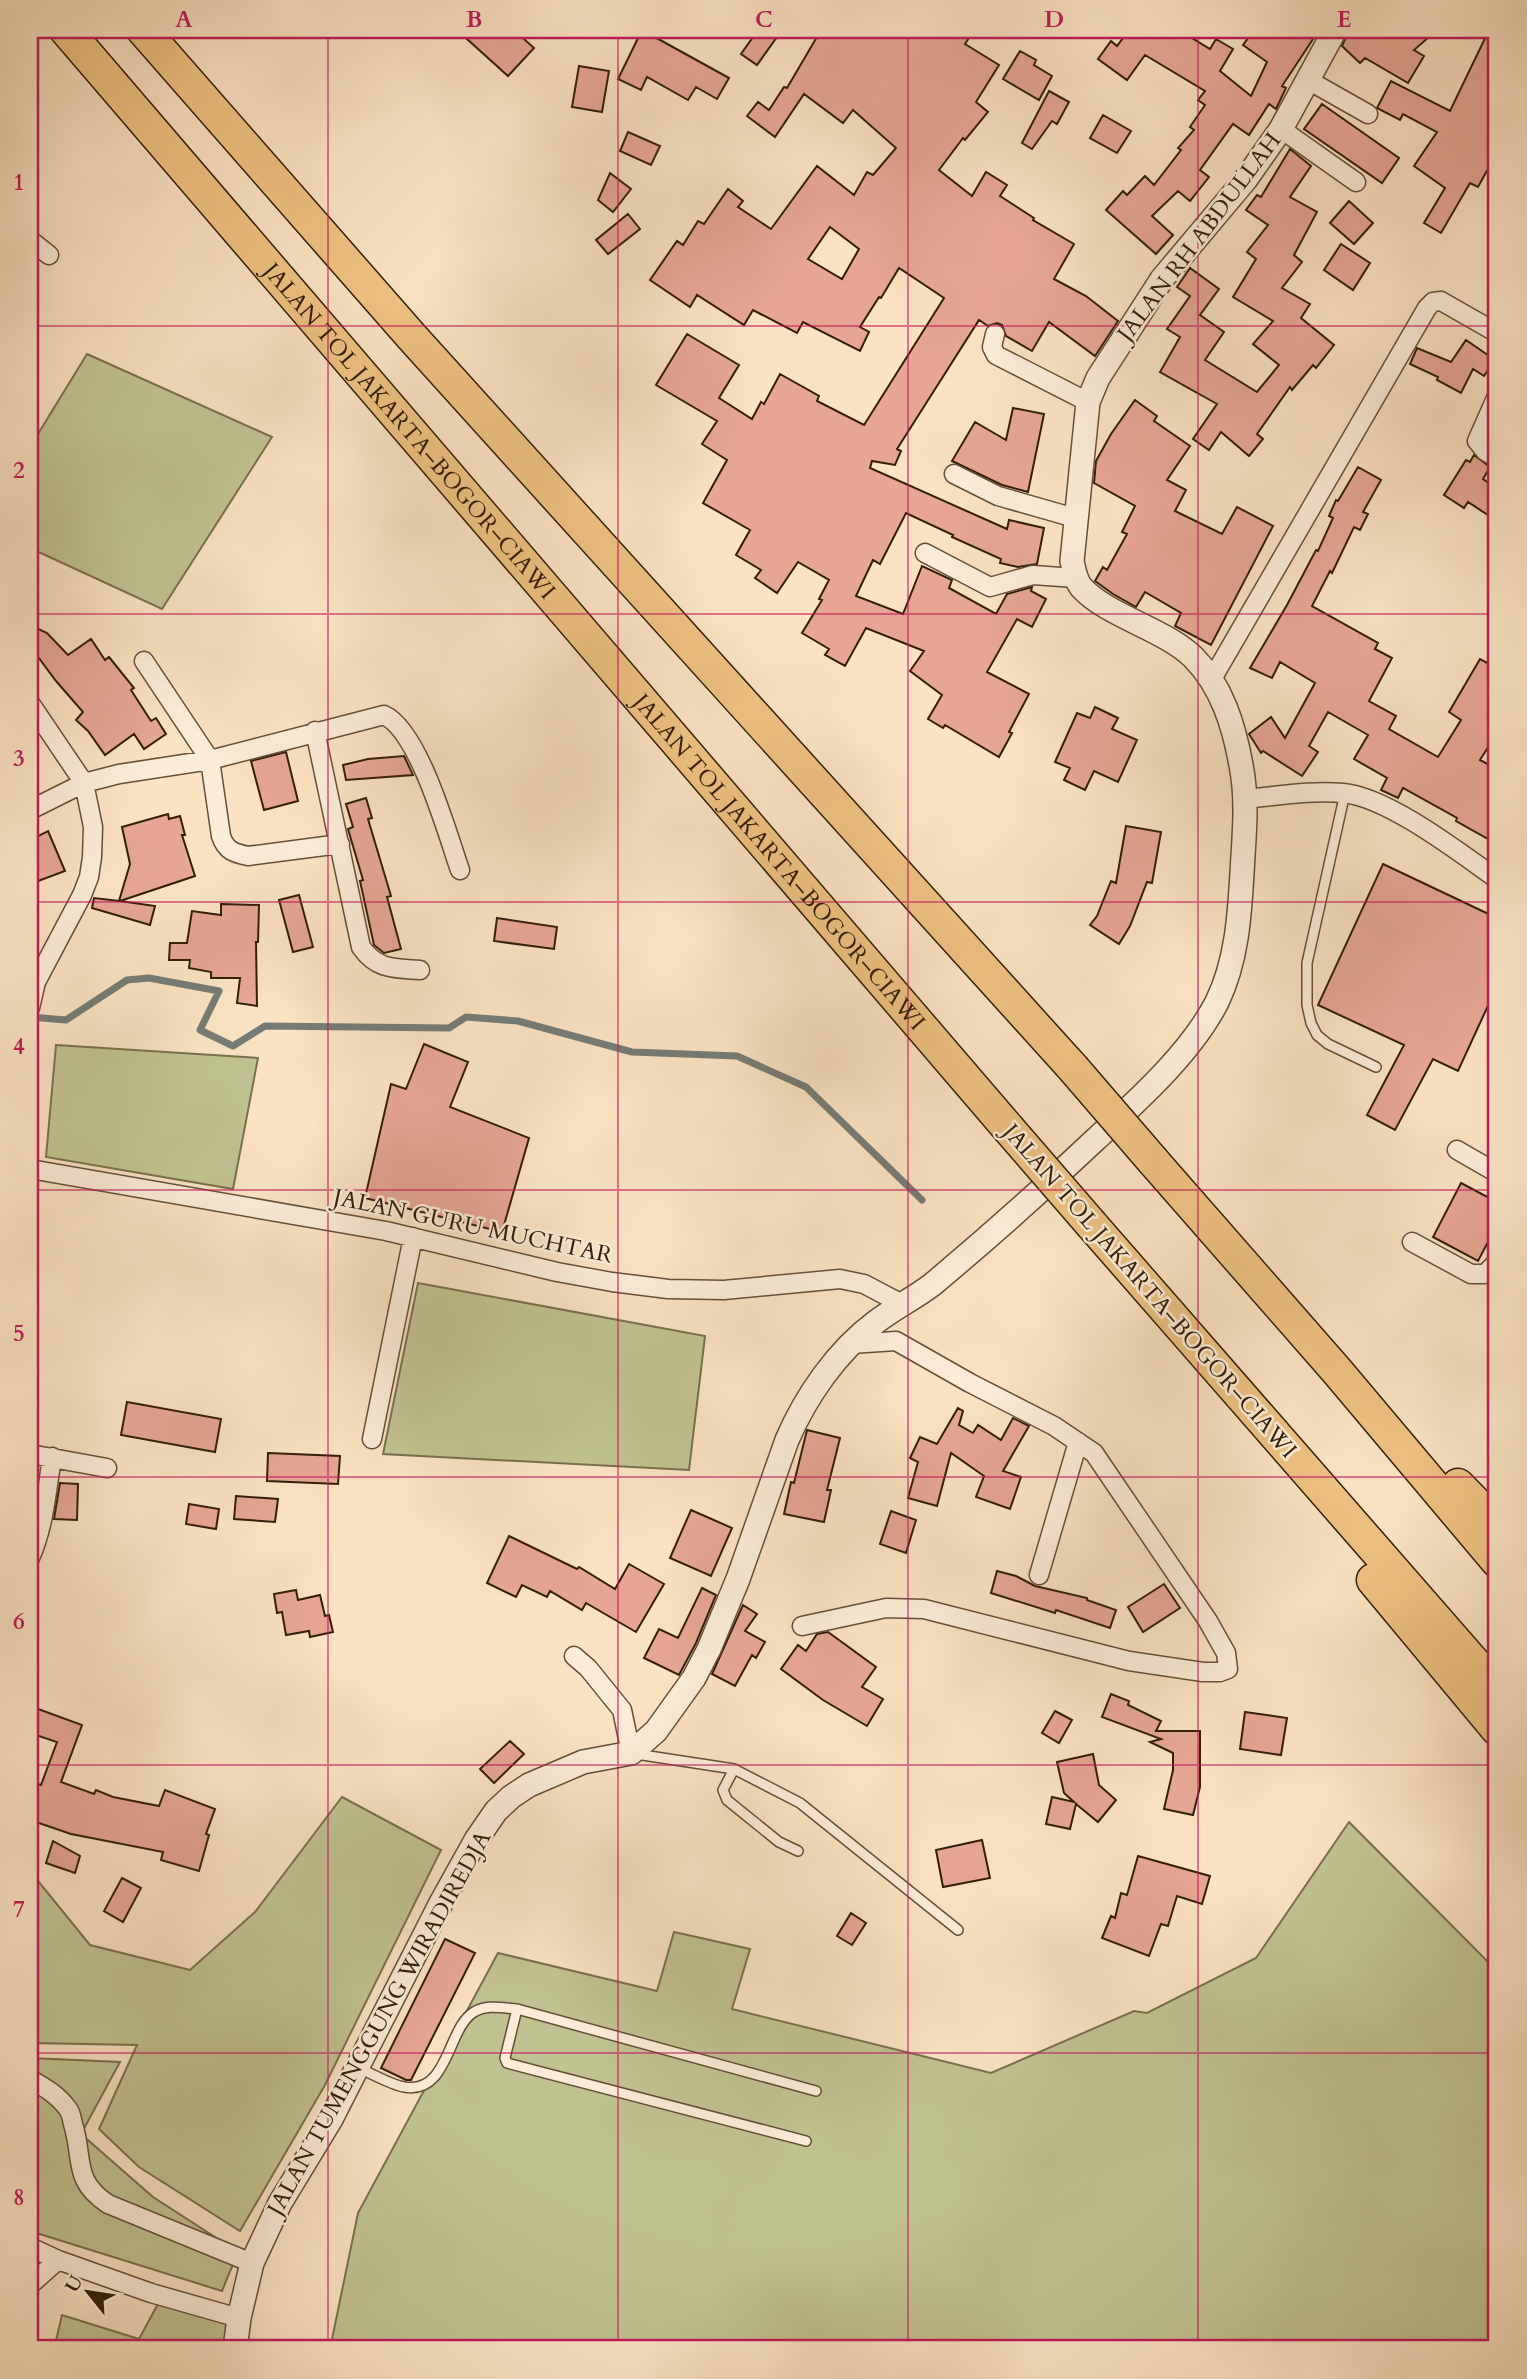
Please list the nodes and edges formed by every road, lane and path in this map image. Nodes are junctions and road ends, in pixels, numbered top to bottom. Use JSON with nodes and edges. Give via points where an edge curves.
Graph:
{"nodes":[{"id":1,"x":66,"y":30,"type":"edge"},
{"id":2,"x":143,"y":30,"type":"edge"},
{"id":3,"x":1335,"y":30,"type":"edge"},
{"id":4,"x":1308,"y":80,"type":"junction"},
{"id":5,"x":1368,"y":114,"type":"dead end"},
{"id":6,"x":1281,"y":129,"type":"junction"},
{"id":7,"x":1356,"y":182,"type":"dead end"},
{"id":8,"x":30,"y":240,"type":"edge"},
{"id":9,"x":49,"y":255,"type":"dead end"},
{"id":10,"x":995,"y":334,"type":"dead end"},
{"id":11,"x":1497,"y":334,"type":"edge"},
{"id":12,"x":1497,"y":396,"type":"edge"},
{"id":13,"x":1088,"y":402,"type":"junction"},
{"id":14,"x":1497,"y":458,"type":"edge"},
{"id":15,"x":954,"y":474,"type":"dead end"},
{"id":16,"x":1075,"y":518,"type":"junction"},
{"id":17,"x":925,"y":553,"type":"dead end"},
{"id":18,"x":1075,"y":578,"type":"junction"},
{"id":19,"x":144,"y":661,"type":"dead end"},
{"id":20,"x":1212,"y":679,"type":"junction"},
{"id":21,"x":30,"y":703,"type":"edge"},
{"id":22,"x":315,"y":731,"type":"junction"},
{"id":23,"x":209,"y":760,"type":"junction"},
{"id":24,"x":84,"y":783,"type":"junction"},
{"id":25,"x":1345,"y":793,"type":"junction"},
{"id":26,"x":1246,"y":799,"type":"junction"},
{"id":27,"x":30,"y":810,"type":"edge"},
{"id":28,"x":340,"y":844,"type":"junction"},
{"id":29,"x":460,"y":870,"type":"dead end"},
{"id":30,"x":1497,"y":879,"type":"edge"},
{"id":31,"x":420,"y":970,"type":"dead end"},
{"id":32,"x":30,"y":1008,"type":"edge"},
{"id":33,"x":1376,"y":1067,"type":"dead end"},
{"id":34,"x":1457,"y":1150,"type":"dead end"},
{"id":35,"x":30,"y":1170,"type":"edge"},
{"id":36,"x":1497,"y":1173,"type":"edge"},
{"id":37,"x":414,"y":1237,"type":"junction"},
{"id":38,"x":1412,"y":1242,"type":"dead end"},
{"id":39,"x":1497,"y":1262,"type":"edge"},
{"id":40,"x":904,"y":1304,"type":"junction"},
{"id":41,"x":851,"y":1345,"type":"junction"},
{"id":42,"x":1202,"y":1351,"type":"junction"},
{"id":43,"x":1337,"y":1371,"type":"junction"},
{"id":44,"x":372,"y":1439,"type":"dead end"},
{"id":45,"x":1078,"y":1442,"type":"junction"},
{"id":46,"x":30,"y":1454,"type":"edge"},
{"id":47,"x":52,"y":1457,"type":"junction"},
{"id":48,"x":107,"y":1468,"type":"dead end"},
{"id":49,"x":1497,"y":1525,"type":"edge"},
{"id":50,"x":30,"y":1558,"type":"edge"},
{"id":51,"x":1497,"y":1561,"type":"edge"},
{"id":52,"x":1040,"y":1575,"type":"dead end"},
{"id":53,"x":802,"y":1626,"type":"dead end"},
{"id":54,"x":574,"y":1656,"type":"dead end"},
{"id":55,"x":1497,"y":1689,"type":"edge"},
{"id":56,"x":1497,"y":1729,"type":"edge"},
{"id":57,"x":631,"y":1753,"type":"junction"},
{"id":58,"x":734,"y":1769,"type":"junction"},
{"id":59,"x":799,"y":1852,"type":"dead end"},
{"id":60,"x":958,"y":1930,"type":"dead end"},
{"id":61,"x":517,"y":2009,"type":"junction"},
{"id":62,"x":359,"y":2067,"type":"junction"},
{"id":63,"x":32,"y":2086,"type":"edge"},
{"id":64,"x":816,"y":2091,"type":"dead end"},
{"id":65,"x":806,"y":2141,"type":"dead end"},
{"id":66,"x":30,"y":2247,"type":"edge"},
{"id":67,"x":58,"y":2260,"type":"junction"},
{"id":68,"x":252,"y":2263,"type":"junction"},
{"id":69,"x":30,"y":2285,"type":"edge"},
{"id":70,"x":239,"y":2318,"type":"junction"},
{"id":71,"x":235,"y":2349,"type":"edge"}],
"edges":[{"from":1,"to":42,"type":"highway","name":"JALAN TOL JAKARTA–BOGOR–CIAWI","bridge":true},
{"from":2,"to":43,"type":"highway","bridge":true,"via":[[412,337],[1073,1068]]},
{"from":3,"to":4,"type":"street","name":"JALAN RH ABDULLAH"},
{"from":4,"to":5,"type":"street"},
{"from":4,"to":6,"type":"street","name":"JALAN RH ABDULLAH"},
{"from":6,"to":7,"type":"street"},
{"from":6,"to":13,"type":"street","name":"JALAN RH ABDULLAH","via":[[1246,179],[1162,279],[1098,378]]},
{"from":8,"to":9,"type":"street"},
{"from":10,"to":13,"type":"street","via":[[992,347],[996,355]]},
{"from":11,"to":20,"type":"street","via":[[1441,301],[1427,308]]},
{"from":12,"to":14,"type":"street","via":[[1477,441]]},
{"from":13,"to":16,"type":"street","name":"JALAN RH ABDULLAH"},
{"from":15,"to":16,"type":"street","via":[[998,496]]},
{"from":16,"to":18,"type":"street","name":"JALAN RH ABDULLAH"},
{"from":17,"to":18,"type":"street","via":[[990,587],[1033,575]]},
{"from":18,"to":20,"type":"street","via":[[1099,601],[1191,655]]},
{"from":19,"to":23,"type":"street"},
{"from":20,"to":26,"type":"street","via":[[1234,734]]},
{"from":21,"to":24,"type":"street"},
{"from":22,"to":23,"type":"street"},
{"from":22,"to":28,"type":"street"},
{"from":22,"to":29,"type":"street","via":[[384,715],[392,718],[434,792]]},
{"from":23,"to":24,"type":"street"},
{"from":23,"to":28,"type":"street","via":[[220,836],[235,854]]},
{"from":24,"to":27,"type":"street"},
{"from":24,"to":32,"type":"street","via":[[93,827],[89,877],[36,982]]},
{"from":25,"to":26,"type":"street"},
{"from":25,"to":30,"type":"street","via":[[1386,807]]},
{"from":25,"to":33,"type":"lane","via":[[1307,963],[1307,1005],[1317,1035]]},
{"from":26,"to":40,"type":"street","via":[[1234,952],[1227,980],[1203,1024],[1140,1098],[931,1286]]},
{"from":28,"to":31,"type":"street","via":[[361,947],[369,959],[381,965]]},
{"from":34,"to":36,"type":"street"},
{"from":35,"to":37,"type":"street","name":"JALAN GURU MUCHTAR"},
{"from":37,"to":40,"type":"street","name":"JALAN GURU MUCHTAR","via":[[612,1282],[724,1290],[840,1279],[864,1284]]},
{"from":37,"to":44,"type":"street"},
{"from":38,"to":39,"type":"street","via":[[1471,1274],[1485,1274]]},
{"from":40,"to":41,"type":"street","via":[[876,1321]]},
{"from":41,"to":45,"type":"street","via":[[897,1341]]},
{"from":41,"to":57,"type":"street","via":[[796,1420],[738,1579],[694,1678],[656,1731]]},
{"from":42,"to":55,"type":"highway","name":"JALAN TOL JAKARTA–BOGOR–CIAWI"},
{"from":42,"to":56,"type":"highway","via":[[1272,1453]]},
{"from":43,"to":49,"type":"highway"},
{"from":43,"to":51,"type":"highway"},
{"from":45,"to":52,"type":"street"},
{"from":45,"to":53,"type":"street","via":[[1094,1453],[1208,1621],[1226,1653],[1228,1669],[1203,1672],[1129,1661],[925,1609],[886,1608]]},
{"from":46,"to":47,"type":"street"},
{"from":47,"to":48,"type":"street"},
{"from":47,"to":50,"type":"street"},
{"from":54,"to":57,"type":"street","via":[[622,1710]]},
{"from":57,"to":58,"type":"lane"},
{"from":57,"to":62,"type":"street","name":"JALAN TUMENGGUNG WIRADIREDJA","via":[[563,1769],[529,1785],[496,1811],[442,1901]]},
{"from":58,"to":59,"type":"lane","via":[[723,1790],[727,1800],[779,1842]]},
{"from":58,"to":60,"type":"lane","via":[[800,1804]]},
{"from":61,"to":62,"type":"lane","via":[[475,2011],[431,2081],[418,2086],[404,2087]]},
{"from":61,"to":64,"type":"lane"},
{"from":61,"to":65,"type":"lane","via":[[507,2063]]},
{"from":62,"to":68,"type":"street","name":"JALAN TUMENGGUNG WIRADIREDJA","via":[[280,2203]]},
{"from":63,"to":68,"type":"street","via":[[55,2094],[69,2110],[80,2172],[94,2195]]},
{"from":66,"to":67,"type":"street"},
{"from":67,"to":69,"type":"street"},
{"from":67,"to":70,"type":"street"},
{"from":68,"to":70,"type":"street","name":"JALAN TUMENGGUNG WIRADIREDJA"},
{"from":70,"to":71,"type":"street","name":"JALAN TUMENGGUNG WIRADIREDJA"}]}
